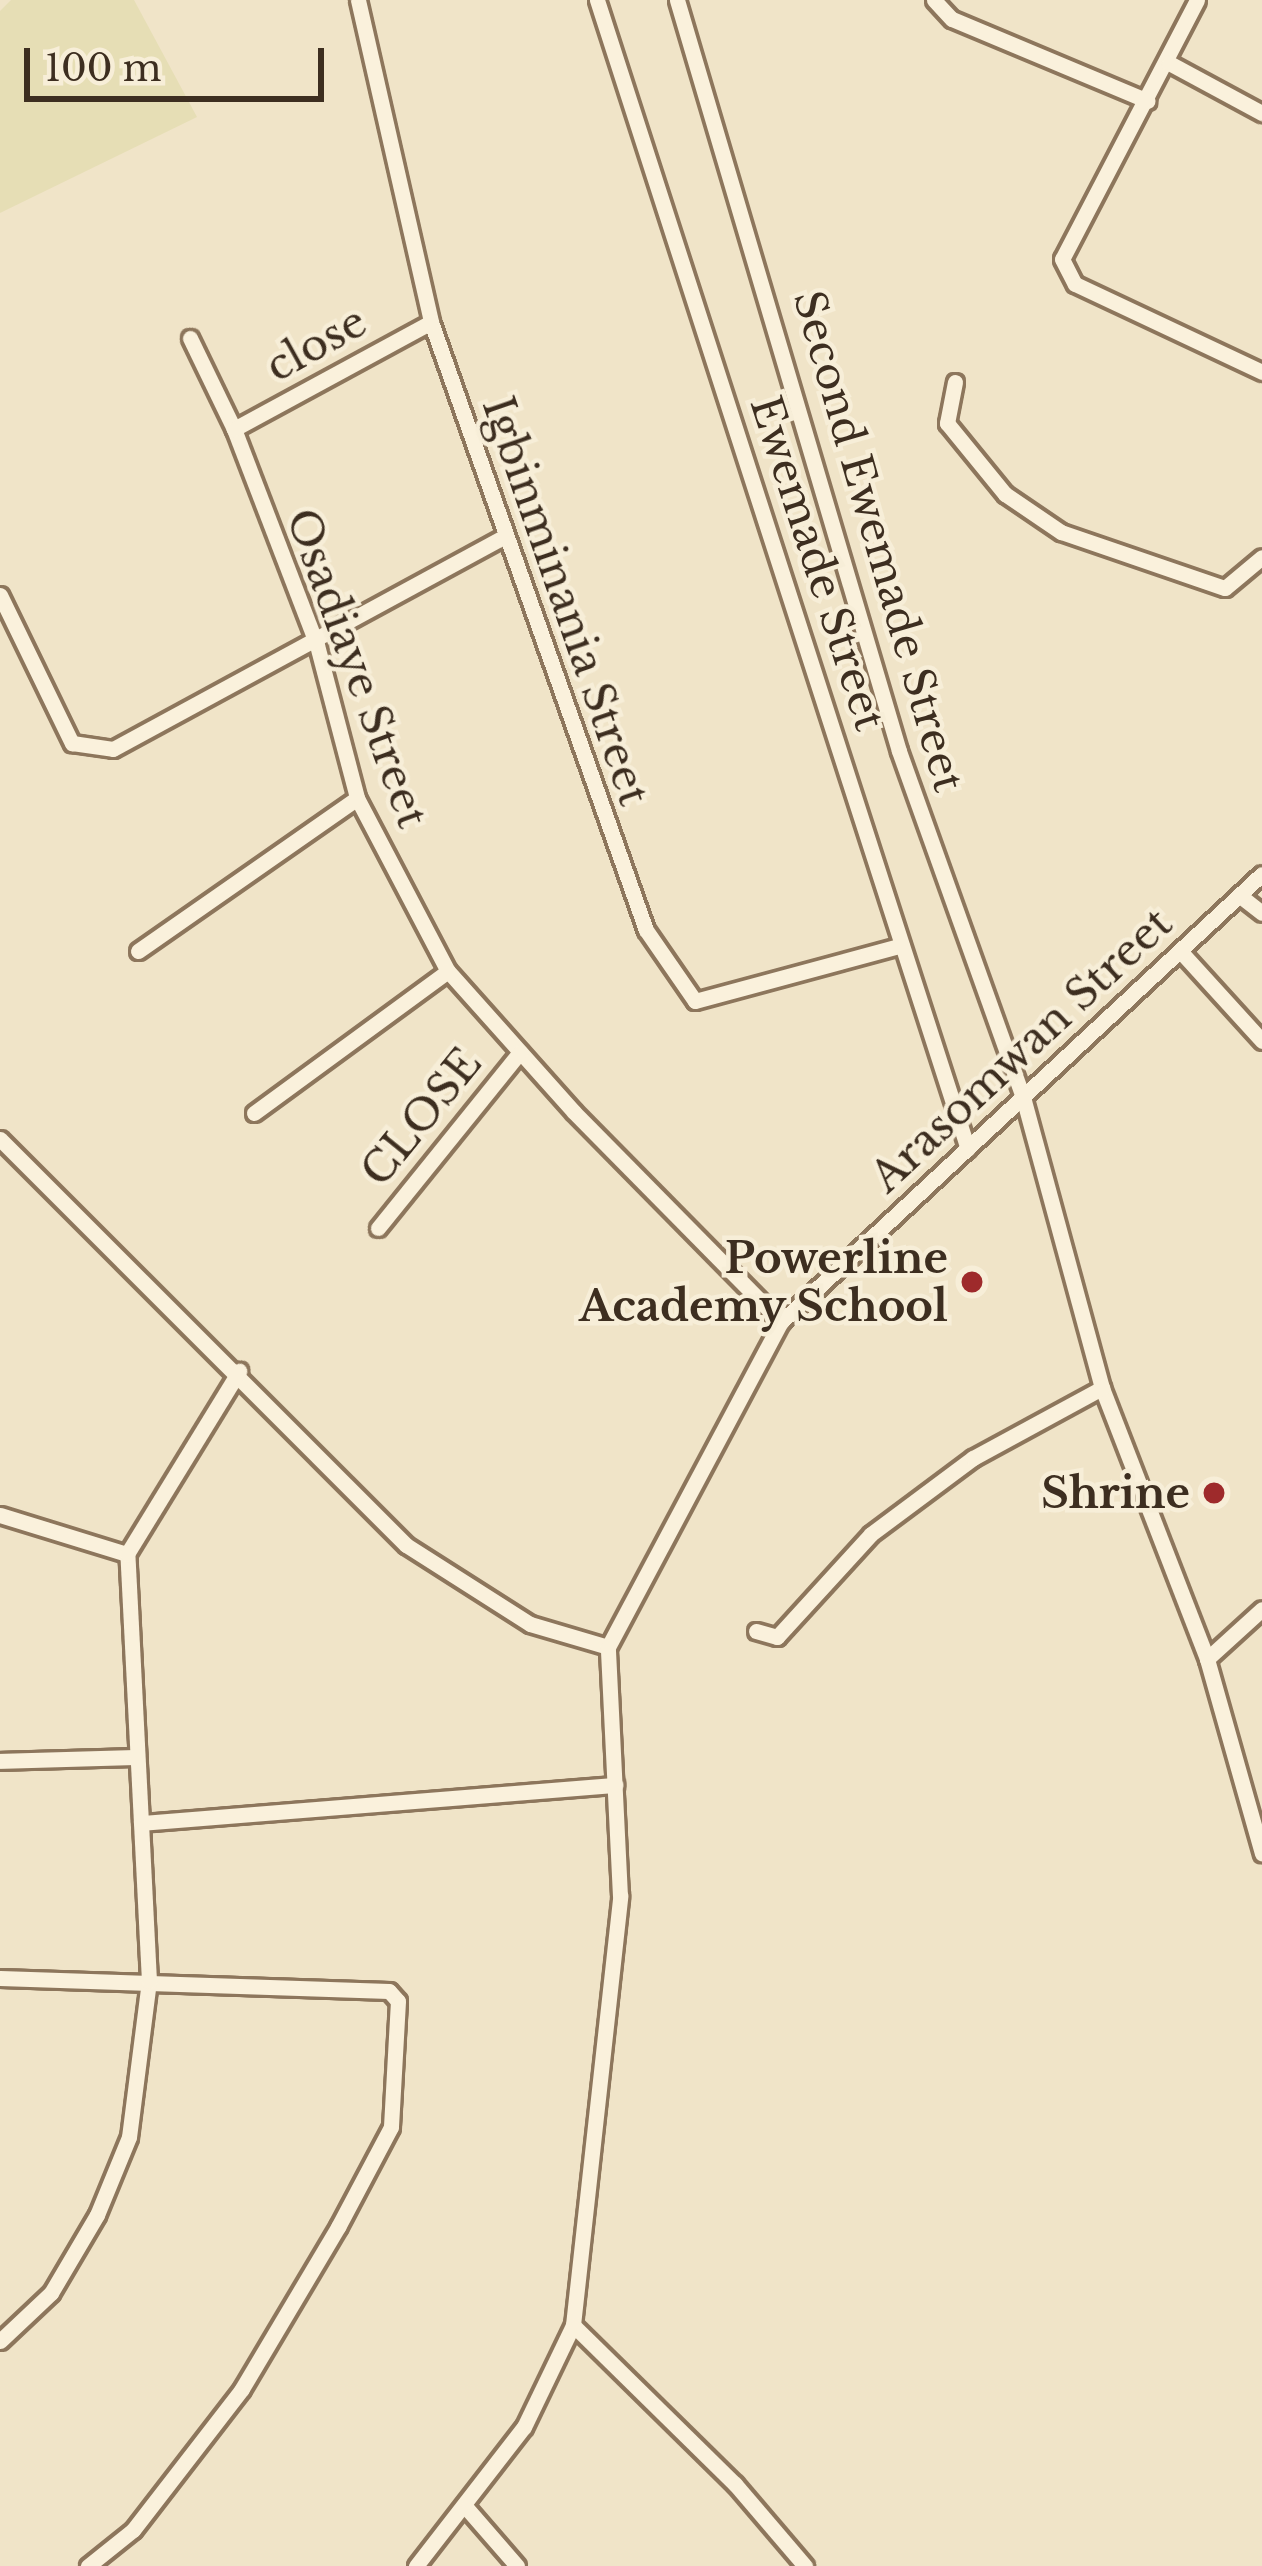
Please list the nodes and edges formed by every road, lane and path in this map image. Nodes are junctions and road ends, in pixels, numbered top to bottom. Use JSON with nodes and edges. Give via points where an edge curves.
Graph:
{"nodes":[{"id":1,"x":358,"y":0,"type":"edge"},
{"id":2,"x":597,"y":0,"type":"edge"},
{"id":3,"x":677,"y":0,"type":"edge"},
{"id":4,"x":934,"y":0,"type":"edge"},
{"id":5,"x":1197,"y":0,"type":"edge"},
{"id":6,"x":1168,"y":63,"type":"junction"},
{"id":7,"x":1148,"y":100,"type":"junction"},
{"id":8,"x":1262,"y":113,"type":"edge"},
{"id":9,"x":431,"y":322,"type":"junction"},
{"id":10,"x":190,"y":338,"type":"dead end"},
{"id":11,"x":1262,"y":373,"type":"edge"},
{"id":12,"x":955,"y":382,"type":"dead end"},
{"id":13,"x":235,"y":429,"type":"junction"},
{"id":14,"x":501,"y":538,"type":"junction"},
{"id":15,"x":1262,"y":557,"type":"edge"},
{"id":16,"x":0,"y":596,"type":"edge"},
{"id":17,"x":317,"y":644,"type":"junction"},
{"id":18,"x":357,"y":798,"type":"junction"},
{"id":19,"x":1262,"y":874,"type":"edge"},
{"id":20,"x":1238,"y":895,"type":"junction"},
{"id":21,"x":1262,"y":913,"type":"edge"},
{"id":22,"x":902,"y":945,"type":"junction"},
{"id":23,"x":138,"y":951,"type":"dead end"},
{"id":24,"x":1182,"y":952,"type":"junction"},
{"id":25,"x":448,"y":970,"type":"junction"},
{"id":26,"x":1262,"y":1041,"type":"edge"},
{"id":27,"x":520,"y":1052,"type":"junction"},
{"id":28,"x":1023,"y":1097,"type":"junction"},
{"id":29,"x":254,"y":1113,"type":"dead end"},
{"id":30,"x":0,"y":1139,"type":"edge"},
{"id":31,"x":968,"y":1149,"type":"junction"},
{"id":32,"x":378,"y":1228,"type":"dead end"},
{"id":33,"x":782,"y":1322,"type":"junction"},
{"id":34,"x":238,"y":1371,"type":"junction"},
{"id":35,"x":1102,"y":1388,"type":"junction"},
{"id":36,"x":0,"y":1515,"type":"edge"},
{"id":37,"x":127,"y":1553,"type":"junction"},
{"id":38,"x":1262,"y":1609,"type":"edge"},
{"id":39,"x":756,"y":1631,"type":"dead end"},
{"id":40,"x":608,"y":1647,"type":"junction"},
{"id":41,"x":1207,"y":1659,"type":"junction"},
{"id":42,"x":136,"y":1757,"type":"junction"},
{"id":43,"x":0,"y":1761,"type":"edge"},
{"id":44,"x":615,"y":1785,"type":"junction"},
{"id":45,"x":141,"y":1823,"type":"junction"},
{"id":46,"x":1262,"y":1853,"type":"edge"},
{"id":47,"x":0,"y":1978,"type":"edge"},
{"id":48,"x":149,"y":1982,"type":"junction"},
{"id":49,"x":573,"y":2325,"type":"junction"},
{"id":50,"x":0,"y":2341,"type":"edge"},
{"id":51,"x":464,"y":2505,"type":"junction"},
{"id":52,"x":88,"y":2566,"type":"edge"},
{"id":53,"x":416,"y":2566,"type":"edge"},
{"id":54,"x":517,"y":2566,"type":"edge"},
{"id":55,"x":805,"y":2566,"type":"edge"}],
"edges":[{"from":1,"to":9,"type":"street","name":"Igbinminania Street"},
{"from":2,"to":22,"type":"street","name":"Ewemade Street"},
{"from":3,"to":28,"type":"street","name":"Second Ewemade Street","via":[[898,751]]},
{"from":4,"to":7,"type":"street","via":[[952,20]]},
{"from":5,"to":6,"type":"street"},
{"from":6,"to":7,"type":"street"},
{"from":6,"to":8,"type":"street"},
{"from":7,"to":11,"type":"street","via":[[1062,259],[1075,284]]},
{"from":9,"to":13,"type":"street","name":"close"},
{"from":9,"to":14,"type":"street","name":"Igbinminania Street"},
{"from":10,"to":13,"type":"street","name":"Osadiaye Street"},
{"from":12,"to":15,"type":"street","via":[[946,423],[1005,494],[1061,532],[1226,589]]},
{"from":13,"to":17,"type":"street","name":"Osadiaye Street"},
{"from":14,"to":17,"type":"street"},
{"from":14,"to":22,"type":"street","name":"Igbinminania Street","via":[[646,930],[695,1001]]},
{"from":16,"to":17,"type":"street","via":[[72,743],[113,749]]},
{"from":17,"to":18,"type":"street","name":"Osadiaye Street"},
{"from":18,"to":23,"type":"street"},
{"from":18,"to":25,"type":"street","name":"Osadiaye Street"},
{"from":19,"to":20,"type":"street","name":"Arasomwan Street"},
{"from":20,"to":21,"type":"street"},
{"from":20,"to":24,"type":"street","name":"Arasomwan Street"},
{"from":22,"to":31,"type":"street","name":"Ewemade Street"},
{"from":24,"to":26,"type":"street"},
{"from":24,"to":28,"type":"street","name":"Arasomwan Street"},
{"from":25,"to":27,"type":"street","name":"Osadiaye Street"},
{"from":25,"to":29,"type":"street"},
{"from":27,"to":32,"type":"street","name":"CLOSE"},
{"from":27,"to":33,"type":"street","name":"Osadiaye Street"},
{"from":28,"to":31,"type":"street","name":"Arasomwan Street"},
{"from":28,"to":35,"type":"street","name":"Second Ewemade Street"},
{"from":30,"to":34,"type":"street"},
{"from":31,"to":33,"type":"street","name":"Arasomwan Street"},
{"from":33,"to":40,"type":"street","name":"Arasomwan Street"},
{"from":34,"to":37,"type":"street"},
{"from":34,"to":40,"type":"street","via":[[406,1545],[530,1624]]},
{"from":35,"to":39,"type":"street","via":[[973,1458],[871,1534],[777,1636]]},
{"from":35,"to":41,"type":"street","name":"Second Ewemade Street"},
{"from":36,"to":37,"type":"street"},
{"from":37,"to":42,"type":"street"},
{"from":38,"to":41,"type":"street"},
{"from":40,"to":44,"type":"street"},
{"from":41,"to":46,"type":"street","name":"Second Ewemade Street"},
{"from":42,"to":43,"type":"street"},
{"from":42,"to":45,"type":"street"},
{"from":44,"to":45,"type":"street"},
{"from":44,"to":49,"type":"street","via":[[620,1896]]},
{"from":45,"to":48,"type":"street"},
{"from":47,"to":48,"type":"street"},
{"from":48,"to":50,"type":"street","via":[[129,2138],[97,2215],[51,2293]]},
{"from":48,"to":52,"type":"street","via":[[389,1991],[398,2002],[392,2127],[242,2389],[134,2530]]},
{"from":49,"to":51,"type":"street","via":[[524,2428]]},
{"from":49,"to":55,"type":"street","via":[[735,2484]]},
{"from":51,"to":53,"type":"street"},
{"from":51,"to":54,"type":"street"}]}
